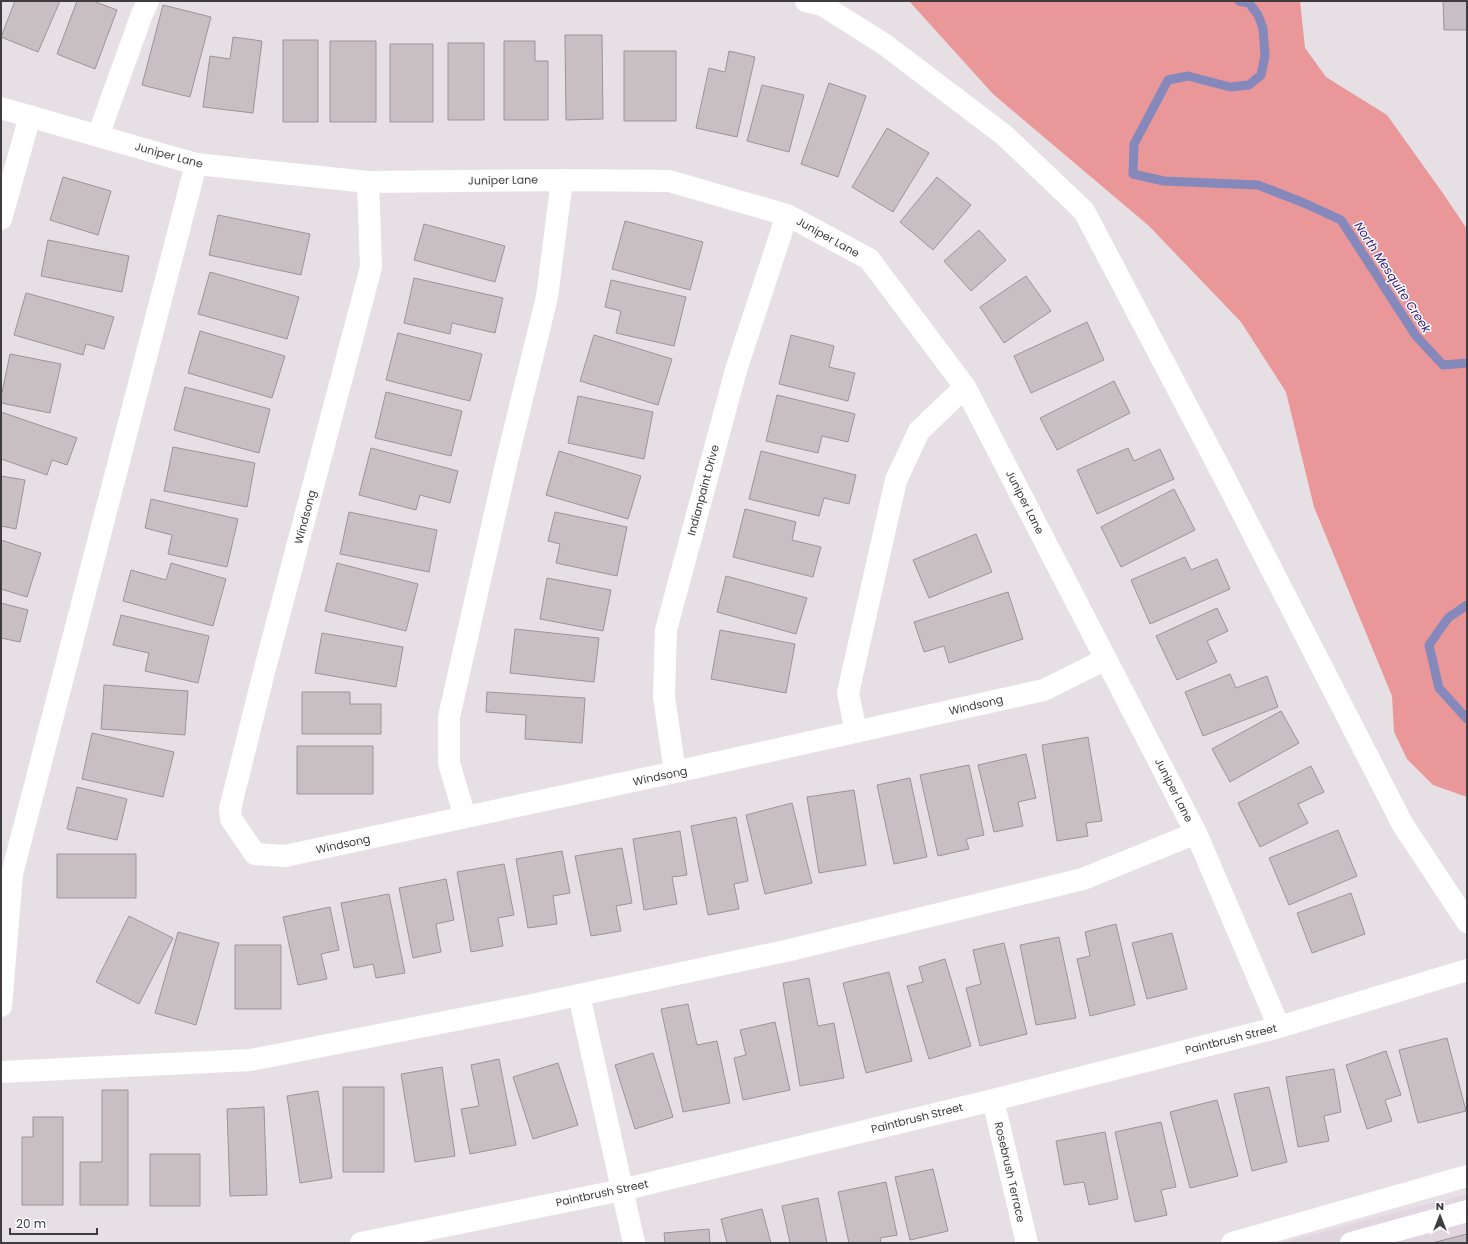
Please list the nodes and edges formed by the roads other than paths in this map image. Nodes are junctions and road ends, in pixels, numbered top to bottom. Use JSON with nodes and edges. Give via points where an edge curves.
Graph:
{"nodes":[{"id":1,"x":148,"y":1,"type":"edge"},
{"id":2,"x":806,"y":1,"type":"edge"},
{"id":3,"x":1,"y":108,"type":"edge"},
{"id":4,"x":30,"y":116,"type":"junction"},
{"id":5,"x":98,"y":136,"type":"junction"},
{"id":6,"x":196,"y":164,"type":"junction"},
{"id":7,"x":562,"y":180,"type":"junction"},
{"id":8,"x":368,"y":182,"type":"junction"},
{"id":9,"x":787,"y":215,"type":"junction"},
{"id":10,"x":1,"y":219,"type":"edge"},
{"id":11,"x":965,"y":387,"type":"junction"},
{"id":12,"x":1106,"y":659,"type":"junction"},
{"id":13,"x":856,"y":732,"type":"junction"},
{"id":14,"x":675,"y":772,"type":"junction"},
{"id":15,"x":465,"y":818,"type":"junction"},
{"id":16,"x":1196,"y":833,"type":"junction"},
{"id":17,"x":1467,"y":922,"type":"edge"},
{"id":18,"x":1467,"y":970,"type":"edge"},
{"id":19,"x":579,"y":995,"type":"junction"},
{"id":20,"x":1,"y":1006,"type":"edge"},
{"id":21,"x":1279,"y":1027,"type":"junction"},
{"id":22,"x":1,"y":1072,"type":"edge"},
{"id":23,"x":993,"y":1100,"type":"junction"},
{"id":24,"x":1467,"y":1176,"type":"edge"},
{"id":25,"x":622,"y":1190,"type":"junction"},
{"id":26,"x":1467,"y":1212,"type":"edge"},
{"id":27,"x":361,"y":1243,"type":"edge"},
{"id":28,"x":634,"y":1243,"type":"edge"},
{"id":29,"x":1027,"y":1243,"type":"edge"},
{"id":30,"x":1232,"y":1243,"type":"edge"},
{"id":31,"x":1351,"y":1243,"type":"edge"}],
"edges":[{"from":1,"to":5,"type":"street"},
{"from":2,"to":17,"type":"street","via":[[822,5],[884,44],[1004,135],[1084,211],[1225,478],[1403,825]]},
{"from":3,"to":4,"type":"street","name":"Juniper Lane"},
{"from":4,"to":5,"type":"street","name":"Juniper Lane"},
{"from":4,"to":10,"type":"street"},
{"from":5,"to":6,"type":"street","name":"Juniper Lane"},
{"from":6,"to":8,"type":"street","name":"Juniper Lane"},
{"from":6,"to":20,"type":"street","via":[[12,874]]},
{"from":7,"to":8,"type":"street","name":"Juniper Lane"},
{"from":7,"to":9,"type":"street","name":"Juniper Lane","via":[[669,181]]},
{"from":7,"to":15,"type":"street","via":[[547,297],[449,717],[449,763]]},
{"from":8,"to":15,"type":"street","name":"Windsong","via":[[371,267],[264,672],[230,809],[231,819],[255,854],[286,856]]},
{"from":9,"to":11,"type":"street","name":"Juniper Lane","via":[[869,259]]},
{"from":9,"to":14,"type":"street","name":"Indianpaint Drive","via":[[736,370],[666,630],[664,697]]},
{"from":11,"to":12,"type":"street","name":"Juniper Lane"},
{"from":11,"to":13,"type":"street","via":[[919,431],[896,480],[848,693]]},
{"from":12,"to":13,"type":"street","name":"Windsong","via":[[1044,690]]},
{"from":12,"to":16,"type":"street","name":"Juniper Lane"},
{"from":13,"to":14,"type":"street","name":"Windsong"},
{"from":14,"to":15,"type":"street","name":"Windsong"},
{"from":16,"to":19,"type":"street","via":[[1083,879],[790,950]]},
{"from":16,"to":21,"type":"street","name":"Juniper Lane"},
{"from":18,"to":21,"type":"street","name":"Paintbrush Street"},
{"from":19,"to":22,"type":"street","via":[[251,1060]]},
{"from":19,"to":25,"type":"street"},
{"from":21,"to":23,"type":"street","name":"Paintbrush Street"},
{"from":23,"to":25,"type":"street","name":"Paintbrush Street"},
{"from":23,"to":29,"type":"street","name":"Rosebrush Terrace"},
{"from":24,"to":30,"type":"street"},
{"from":25,"to":27,"type":"street","name":"Paintbrush Street"},
{"from":25,"to":28,"type":"street"},
{"from":26,"to":31,"type":"street"}]}
